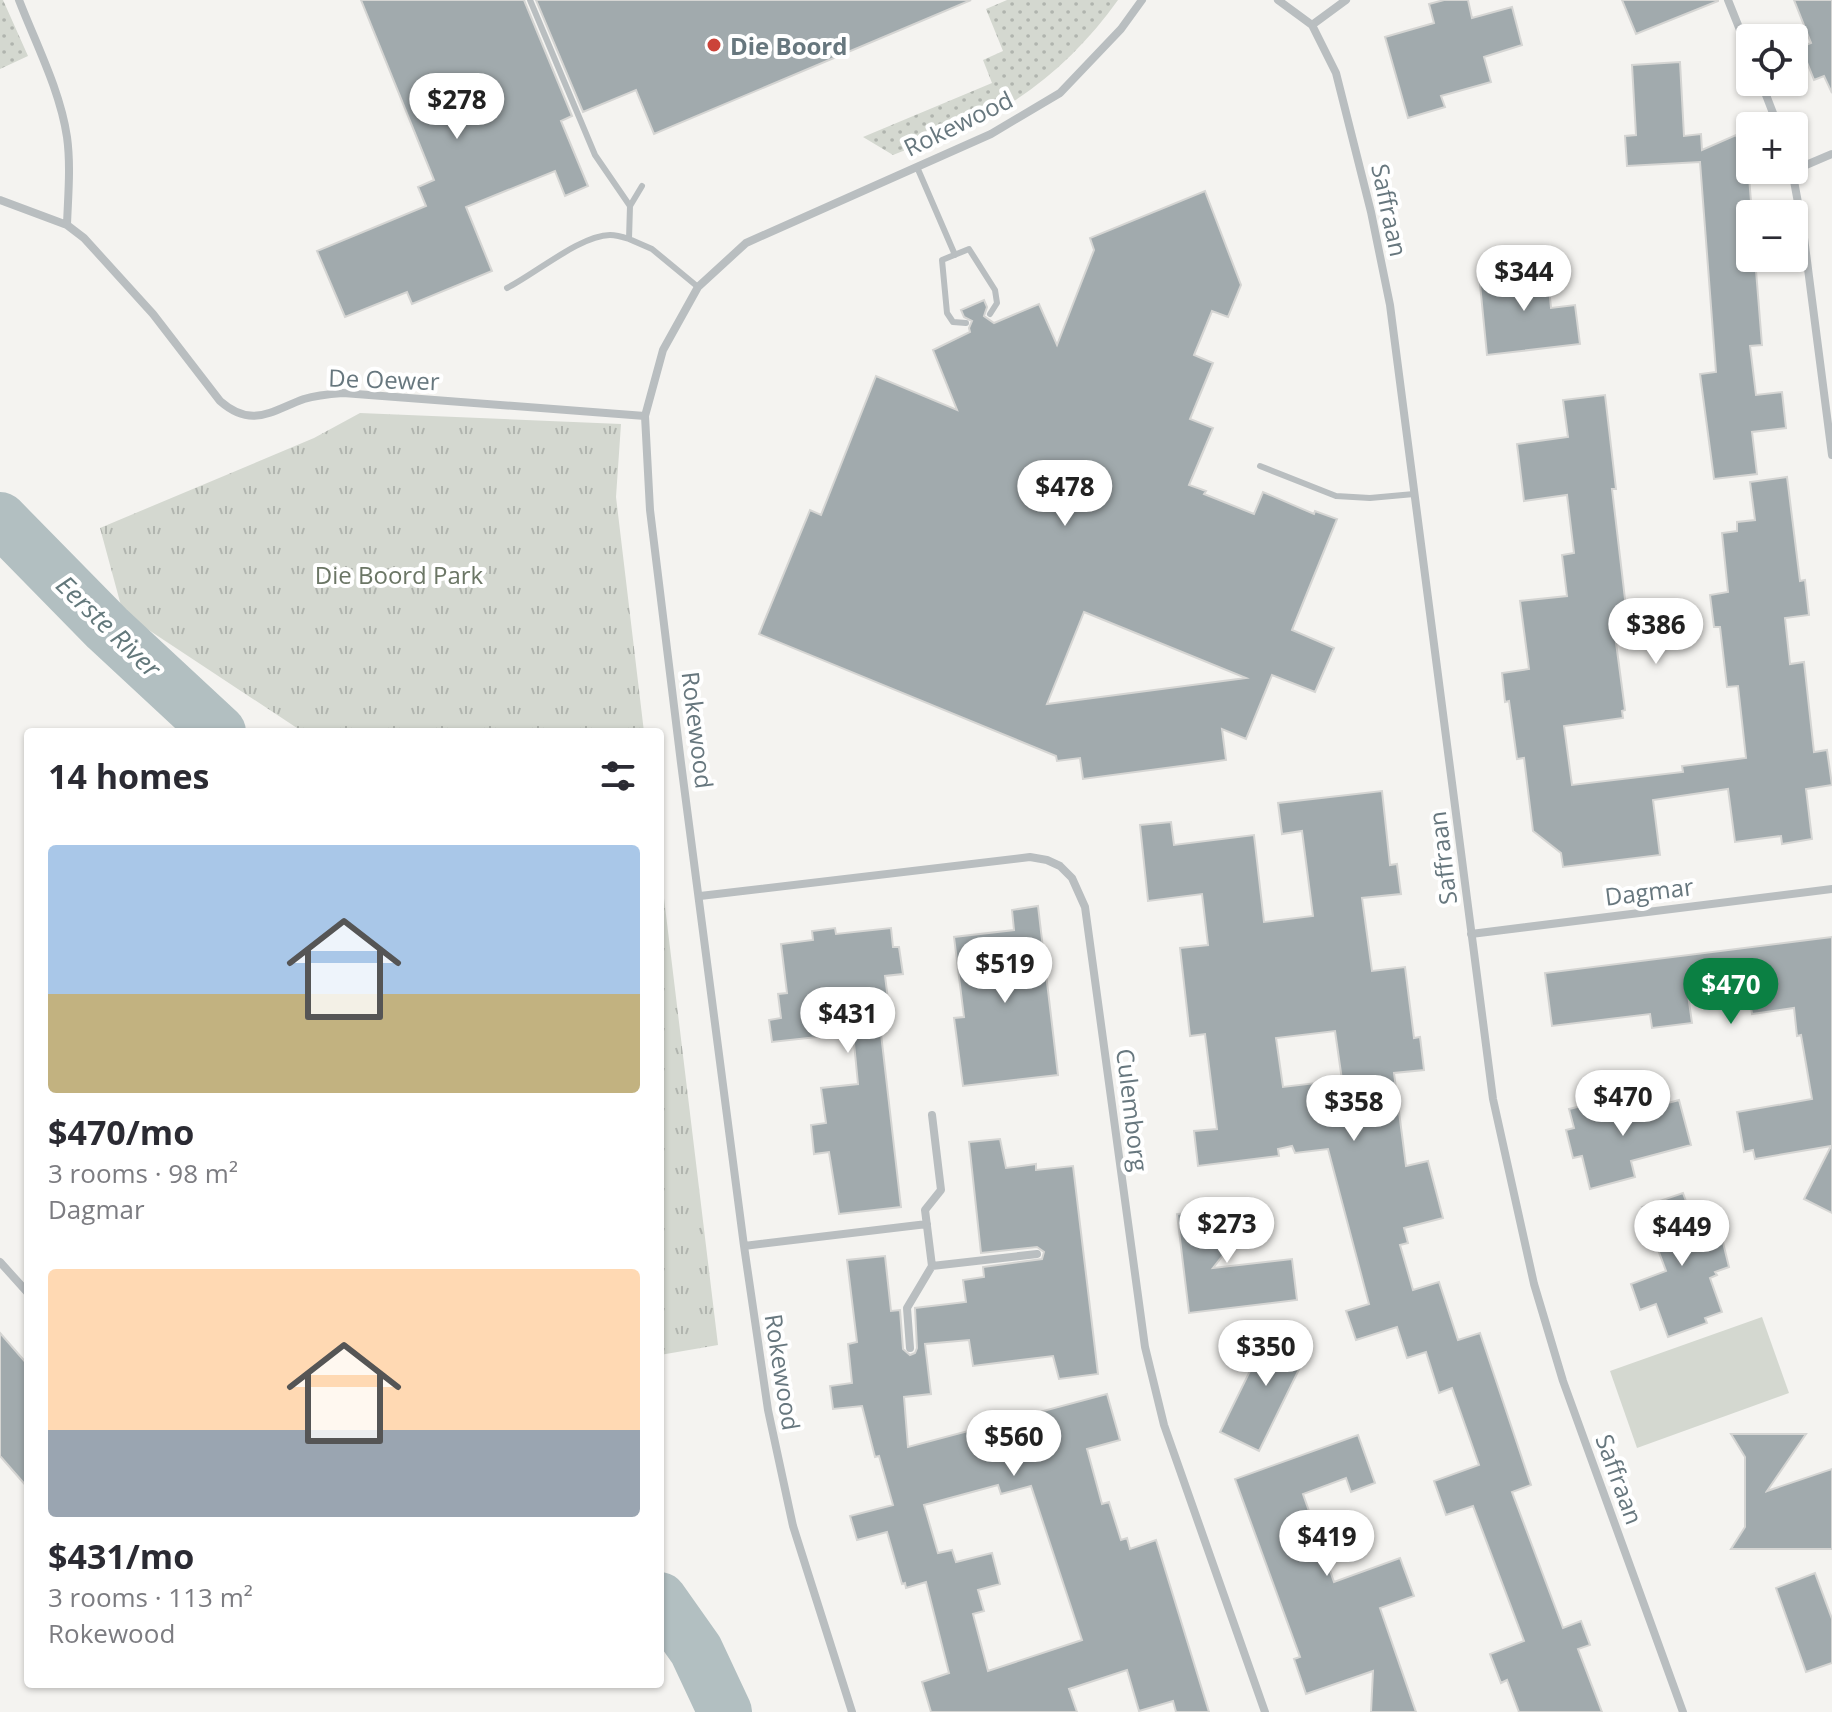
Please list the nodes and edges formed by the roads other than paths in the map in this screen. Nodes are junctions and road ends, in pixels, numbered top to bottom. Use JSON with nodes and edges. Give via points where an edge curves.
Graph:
{"nodes":[{"id":1,"x":19,"y":0,"type":"edge"},
{"id":2,"x":530,"y":0,"type":"edge"},
{"id":3,"x":1142,"y":0,"type":"edge"},
{"id":4,"x":1278,"y":0,"type":"edge"},
{"id":5,"x":1346,"y":0,"type":"edge"},
{"id":6,"x":1728,"y":0,"type":"edge"},
{"id":7,"x":1738,"y":24,"type":"edge"},
{"id":8,"x":1312,"y":25,"type":"junction"},
{"id":9,"x":1832,"y":154,"type":"edge"},
{"id":10,"x":1808,"y":164,"type":"edge"},
{"id":11,"x":916,"y":166,"type":"junction"},
{"id":12,"x":1794,"y":184,"type":"edge"},
{"id":13,"x":642,"y":186,"type":"dead end"},
{"id":14,"x":0,"y":200,"type":"edge"},
{"id":15,"x":630,"y":206,"type":"junction"},
{"id":16,"x":67,"y":225,"type":"junction"},
{"id":17,"x":629,"y":239,"type":"junction"},
{"id":18,"x":955,"y":255,"type":"junction"},
{"id":19,"x":698,"y":287,"type":"junction"},
{"id":20,"x":507,"y":288,"type":"dead end"},
{"id":21,"x":990,"y":314,"type":"dead end"},
{"id":22,"x":966,"y":323,"type":"dead end"},
{"id":23,"x":645,"y":416,"type":"junction"},
{"id":24,"x":1832,"y":455,"type":"edge"},
{"id":25,"x":1260,"y":466,"type":"dead end"},
{"id":26,"x":1414,"y":494,"type":"junction"},
{"id":27,"x":1832,"y":889,"type":"edge"},
{"id":28,"x":700,"y":896,"type":"junction"},
{"id":29,"x":1471,"y":934,"type":"junction"},
{"id":30,"x":932,"y":1115,"type":"dead end"},
{"id":31,"x":927,"y":1224,"type":"junction"},
{"id":32,"x":744,"y":1246,"type":"junction"},
{"id":33,"x":1037,"y":1254,"type":"dead end"},
{"id":34,"x":0,"y":1262,"type":"edge"},
{"id":35,"x":932,"y":1266,"type":"junction"},
{"id":36,"x":24,"y":1289,"type":"edge"},
{"id":37,"x":910,"y":1348,"type":"dead end"},
{"id":38,"x":852,"y":1712,"type":"edge"},
{"id":39,"x":1265,"y":1712,"type":"edge"},
{"id":40,"x":1683,"y":1712,"type":"edge"}],
"edges":[{"from":1,"to":16,"type":"street","via":[[67,136]]},
{"from":2,"to":15,"type":"lane","via":[[595,155]]},
{"from":3,"to":11,"type":"street","name":"Rokewood","via":[[1060,93],[991,134]]},
{"from":4,"to":8,"type":"street","name":"Saffraan"},
{"from":5,"to":8,"type":"street"},
{"from":6,"to":7,"type":"street"},
{"from":8,"to":26,"type":"street","name":"Saffraan","via":[[1336,73],[1371,212],[1390,305]]},
{"from":9,"to":10,"type":"street"},
{"from":11,"to":18,"type":"lane"},
{"from":11,"to":19,"type":"street","name":"Rokewood","via":[[746,243]]},
{"from":12,"to":24,"type":"street"},
{"from":13,"to":15,"type":"lane"},
{"from":14,"to":16,"type":"street","name":"De Oewer"},
{"from":15,"to":17,"type":"lane"},
{"from":16,"to":23,"type":"street","name":"De Oewer","via":[[135,293],[220,401],[246,416],[261,417],[307,398],[343,393]]},
{"from":17,"to":19,"type":"lane","via":[[652,249]]},
{"from":17,"to":20,"type":"lane","via":[[611,235],[574,246]]},
{"from":18,"to":21,"type":"lane","via":[[969,249],[995,290],[997,303]]},
{"from":18,"to":22,"type":"lane","via":[[942,260],[947,313],[953,322]]},
{"from":19,"to":23,"type":"street","name":"Rokewood","via":[[663,350]]},
{"from":23,"to":28,"type":"street","name":"Rokewood","via":[[650,510]]},
{"from":25,"to":26,"type":"lane","via":[[1336,496]]},
{"from":26,"to":29,"type":"street","name":"Saffraan"},
{"from":27,"to":29,"type":"street","name":"Dagmar"},
{"from":28,"to":32,"type":"street","name":"Rokewood"},
{"from":28,"to":39,"type":"street","name":"Culemborg","via":[[1030,857],[1060,866],[1072,878],[1085,907],[1145,1347],[1164,1425]]},
{"from":29,"to":40,"type":"street","name":"Saffraan","via":[[1493,1099],[1534,1284],[1563,1381]]},
{"from":30,"to":31,"type":"street","via":[[941,1190],[925,1210]]},
{"from":31,"to":32,"type":"street"},
{"from":31,"to":35,"type":"street"},
{"from":32,"to":38,"type":"street","name":"Rokewood","via":[[779,1467]]},
{"from":33,"to":35,"type":"street"},
{"from":34,"to":36,"type":"street"},
{"from":35,"to":37,"type":"street","via":[[907,1308]]}]}
